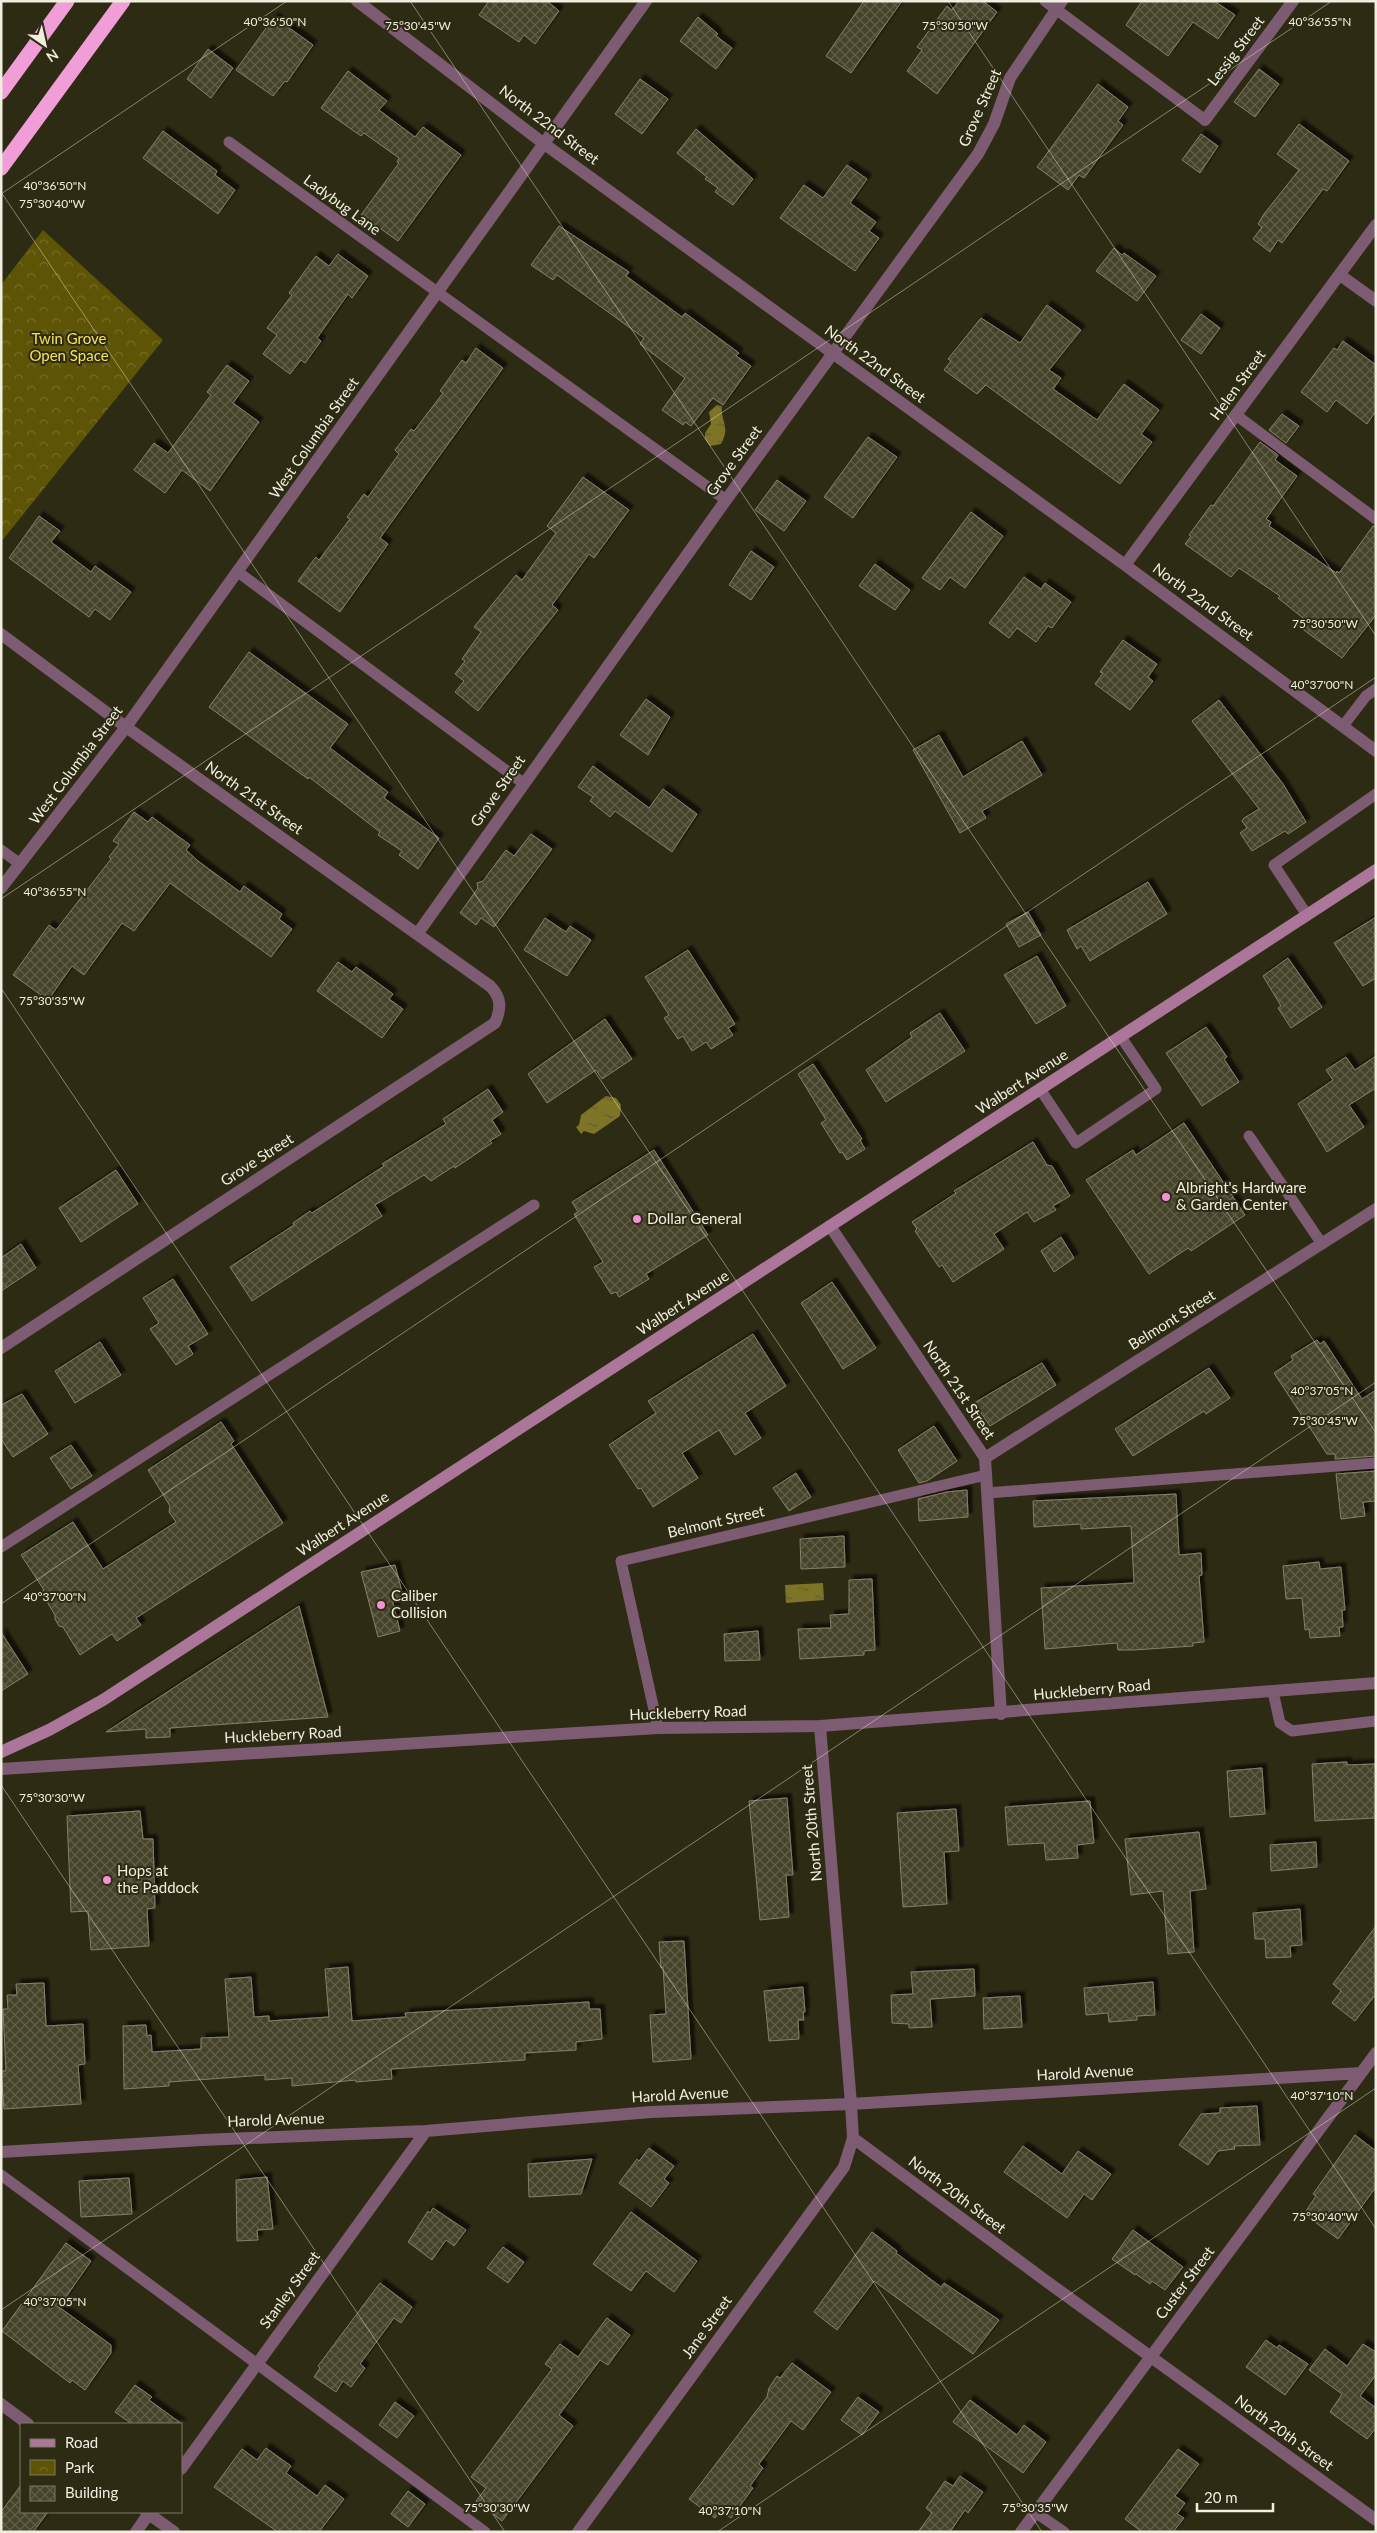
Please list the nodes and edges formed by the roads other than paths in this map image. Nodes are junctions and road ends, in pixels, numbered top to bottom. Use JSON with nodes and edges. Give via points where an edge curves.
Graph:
{"nodes":[{"id":1,"x":67,"y":1,"type":"edge"},
{"id":2,"x":123,"y":1,"type":"edge"},
{"id":3,"x":357,"y":1,"type":"edge"},
{"id":4,"x":646,"y":1,"type":"edge"},
{"id":5,"x":1045,"y":1,"type":"edge"},
{"id":6,"x":1293,"y":1,"type":"edge"},
{"id":7,"x":1059,"y":5,"type":"edge"},
{"id":8,"x":1,"y":92,"type":"edge"},
{"id":9,"x":1206,"y":120,"type":"joint"},
{"id":10,"x":229,"y":142,"type":"dead end"},
{"id":11,"x":544,"y":142,"type":"junction"},
{"id":12,"x":1,"y":168,"type":"edge"},
{"id":13,"x":1376,"y":224,"type":"edge"},
{"id":14,"x":1340,"y":275,"type":"junction"},
{"id":15,"x":437,"y":291,"type":"junction"},
{"id":16,"x":1376,"y":301,"type":"edge"},
{"id":17,"x":832,"y":353,"type":"junction"},
{"id":18,"x":1236,"y":416,"type":"junction"},
{"id":19,"x":726,"y":500,"type":"junction"},
{"id":20,"x":1376,"y":519,"type":"edge"},
{"id":21,"x":1125,"y":565,"type":"junction"},
{"id":22,"x":238,"y":572,"type":"junction"},
{"id":23,"x":1,"y":634,"type":"edge"},
{"id":24,"x":1376,"y":689,"type":"edge"},
{"id":25,"x":1343,"y":726,"type":"junction"},
{"id":26,"x":126,"y":727,"type":"junction"},
{"id":27,"x":1376,"y":751,"type":"edge"},
{"id":28,"x":522,"y":783,"type":"junction"},
{"id":29,"x":1376,"y":794,"type":"edge"},
{"id":30,"x":1,"y":850,"type":"edge"},
{"id":31,"x":20,"y":864,"type":"junction"},
{"id":32,"x":1376,"y":870,"type":"edge"},
{"id":33,"x":1,"y":888,"type":"edge"},
{"id":34,"x":1307,"y":915,"type":"junction"},
{"id":35,"x":418,"y":933,"type":"junction"},
{"id":36,"x":490,"y":986,"type":"joint"},
{"id":37,"x":1121,"y":1037,"type":"junction"},
{"id":38,"x":1040,"y":1089,"type":"junction"},
{"id":39,"x":1249,"y":1136,"type":"dead end"},
{"id":40,"x":534,"y":1205,"type":"dead end"},
{"id":41,"x":1376,"y":1209,"type":"edge"},
{"id":42,"x":830,"y":1226,"type":"junction"},
{"id":43,"x":1322,"y":1244,"type":"junction"},
{"id":44,"x":1,"y":1348,"type":"edge"},
{"id":45,"x":985,"y":1458,"type":"junction"},
{"id":46,"x":1376,"y":1463,"type":"edge"},
{"id":47,"x":986,"y":1475,"type":"junction"},
{"id":48,"x":987,"y":1493,"type":"junction"},
{"id":49,"x":1,"y":1547,"type":"edge"},
{"id":50,"x":1376,"y":1683,"type":"edge"},
{"id":51,"x":1273,"y":1692,"type":"junction"},
{"id":52,"x":1001,"y":1714,"type":"junction"},
{"id":53,"x":1376,"y":1721,"type":"edge"},
{"id":54,"x":820,"y":1726,"type":"junction"},
{"id":55,"x":658,"y":1728,"type":"junction"},
{"id":56,"x":1,"y":1752,"type":"edge"},
{"id":57,"x":1,"y":1769,"type":"edge"},
{"id":58,"x":1376,"y":2053,"type":"edge"},
{"id":59,"x":1361,"y":2073,"type":"junction"},
{"id":60,"x":851,"y":2104,"type":"junction"},
{"id":61,"x":426,"y":2130,"type":"junction"},
{"id":62,"x":853,"y":2138,"type":"junction"},
{"id":63,"x":1,"y":2152,"type":"edge"},
{"id":64,"x":1,"y":2175,"type":"edge"},
{"id":65,"x":1150,"y":2357,"type":"junction"},
{"id":66,"x":257,"y":2364,"type":"junction"},
{"id":67,"x":1,"y":2404,"type":"edge"},
{"id":68,"x":27,"y":2423,"type":"edge"},
{"id":69,"x":182,"y":2468,"type":"edge"},
{"id":70,"x":1035,"y":2512,"type":"junction"},
{"id":71,"x":148,"y":2513,"type":"edge"},
{"id":72,"x":150,"y":2513,"type":"edge"},
{"id":73,"x":1376,"y":2520,"type":"edge"},
{"id":74,"x":136,"y":2532,"type":"edge"},
{"id":75,"x":174,"y":2532,"type":"edge"},
{"id":76,"x":485,"y":2532,"type":"edge"},
{"id":77,"x":578,"y":2532,"type":"edge"},
{"id":78,"x":1021,"y":2532,"type":"edge"},
{"id":79,"x":1064,"y":2532,"type":"edge"}],
"edges":[{"from":1,"to":8,"type":"highway"},
{"from":2,"to":12,"type":"highway"},
{"from":3,"to":11,"type":"street","name":"North 22nd Street"},
{"from":4,"to":11,"type":"street","name":"West Columbia Street"},
{"from":5,"to":7,"type":"lane"},
{"from":6,"to":9,"type":"street","name":"Lessig Street"},
{"from":7,"to":9,"type":"lane"},
{"from":7,"to":17,"type":"street","name":"Grove Street","via":[[1010,78],[994,124],[978,154]]},
{"from":10,"to":15,"type":"lane","name":"Ladybug Lane"},
{"from":11,"to":15,"type":"street","name":"West Columbia Street"},
{"from":11,"to":17,"type":"street","name":"North 22nd Street"},
{"from":13,"to":14,"type":"street","name":"Helen Street"},
{"from":14,"to":16,"type":"street"},
{"from":14,"to":18,"type":"street","name":"Helen Street"},
{"from":15,"to":19,"type":"lane","name":"Ladybug Lane"},
{"from":15,"to":22,"type":"street","name":"West Columbia Street"},
{"from":17,"to":19,"type":"street","name":"Grove Street"},
{"from":17,"to":21,"type":"street","name":"North 22nd Street"},
{"from":18,"to":20,"type":"lane"},
{"from":18,"to":21,"type":"street","name":"Helen Street"},
{"from":19,"to":28,"type":"street","name":"Grove Street"},
{"from":21,"to":25,"type":"street","name":"North 22nd Street"},
{"from":22,"to":26,"type":"street","name":"West Columbia Street"},
{"from":22,"to":28,"type":"lane"},
{"from":23,"to":26,"type":"street","name":"North 21st Street"},
{"from":24,"to":25,"type":"lane","via":[[1366,696]]},
{"from":25,"to":27,"type":"street","name":"North 22nd Street"},
{"from":26,"to":31,"type":"street","name":"West Columbia Street"},
{"from":26,"to":35,"type":"street","name":"North 21st Street"},
{"from":28,"to":35,"type":"street","name":"Grove Street"},
{"from":29,"to":34,"type":"lane","via":[[1274,865]]},
{"from":30,"to":31,"type":"lane"},
{"from":31,"to":33,"type":"street","name":"West Columbia Street"},
{"from":32,"to":34,"type":"main road","name":"Walbert Avenue"},
{"from":34,"to":37,"type":"main road","name":"Walbert Avenue"},
{"from":35,"to":36,"type":"street","name":"North 21st Street"},
{"from":36,"to":44,"type":"street","name":"Grove Street","via":[[500,999],[495,1024]]},
{"from":37,"to":38,"type":"main road","name":"Walbert Avenue"},
{"from":37,"to":38,"type":"lane","via":[[1156,1090],[1076,1143]]},
{"from":38,"to":42,"type":"main road","name":"Walbert Avenue"},
{"from":39,"to":43,"type":"lane"},
{"from":40,"to":49,"type":"lane"},
{"from":41,"to":43,"type":"street","name":"Belmont Street"},
{"from":42,"to":45,"type":"street","name":"North 21st Street"},
{"from":42,"to":56,"type":"main road","name":"Walbert Avenue","via":[[103,1700],[50,1730]]},
{"from":43,"to":45,"type":"street","name":"Belmont Street"},
{"from":45,"to":47,"type":"street","name":"North 21st Street"},
{"from":46,"to":48,"type":"lane"},
{"from":47,"to":48,"type":"street","name":"North 21st Street"},
{"from":47,"to":55,"type":"lane","name":"Belmont Street","via":[[621,1561]]},
{"from":48,"to":52,"type":"street","name":"North 21st Street"},
{"from":50,"to":51,"type":"street","name":"Huckleberry Road"},
{"from":51,"to":52,"type":"street","name":"Huckleberry Road"},
{"from":51,"to":53,"type":"lane","via":[[1280,1723],[1292,1731]]},
{"from":52,"to":54,"type":"street","name":"Huckleberry Road"},
{"from":54,"to":55,"type":"street","name":"Huckleberry Road"},
{"from":54,"to":60,"type":"street","name":"North 20th Street"},
{"from":55,"to":57,"type":"street","name":"Huckleberry Road"},
{"from":58,"to":59,"type":"street","name":"Custer Street"},
{"from":59,"to":60,"type":"street","name":"Harold Avenue"},
{"from":59,"to":65,"type":"street","name":"Custer Street"},
{"from":60,"to":61,"type":"street","name":"Harold Avenue","via":[[651,2112]]},
{"from":60,"to":62,"type":"street","name":"North 20th Street"},
{"from":61,"to":63,"type":"street","name":"Harold Avenue"},
{"from":61,"to":66,"type":"street","name":"Stanley Street"},
{"from":62,"to":65,"type":"street","name":"North 20th Street"},
{"from":62,"to":77,"type":"street","name":"Jane Street","via":[[844,2168]]},
{"from":64,"to":66,"type":"lane"},
{"from":65,"to":70,"type":"street","name":"Custer Street"},
{"from":65,"to":73,"type":"street","name":"North 20th Street"},
{"from":66,"to":69,"type":"street","name":"Stanley Street"},
{"from":66,"to":76,"type":"lane"},
{"from":67,"to":68,"type":"street"},
{"from":70,"to":78,"type":"street","name":"Custer Street"},
{"from":70,"to":79,"type":"lane"},
{"from":71,"to":74,"type":"street"},
{"from":72,"to":75,"type":"street"}]}
